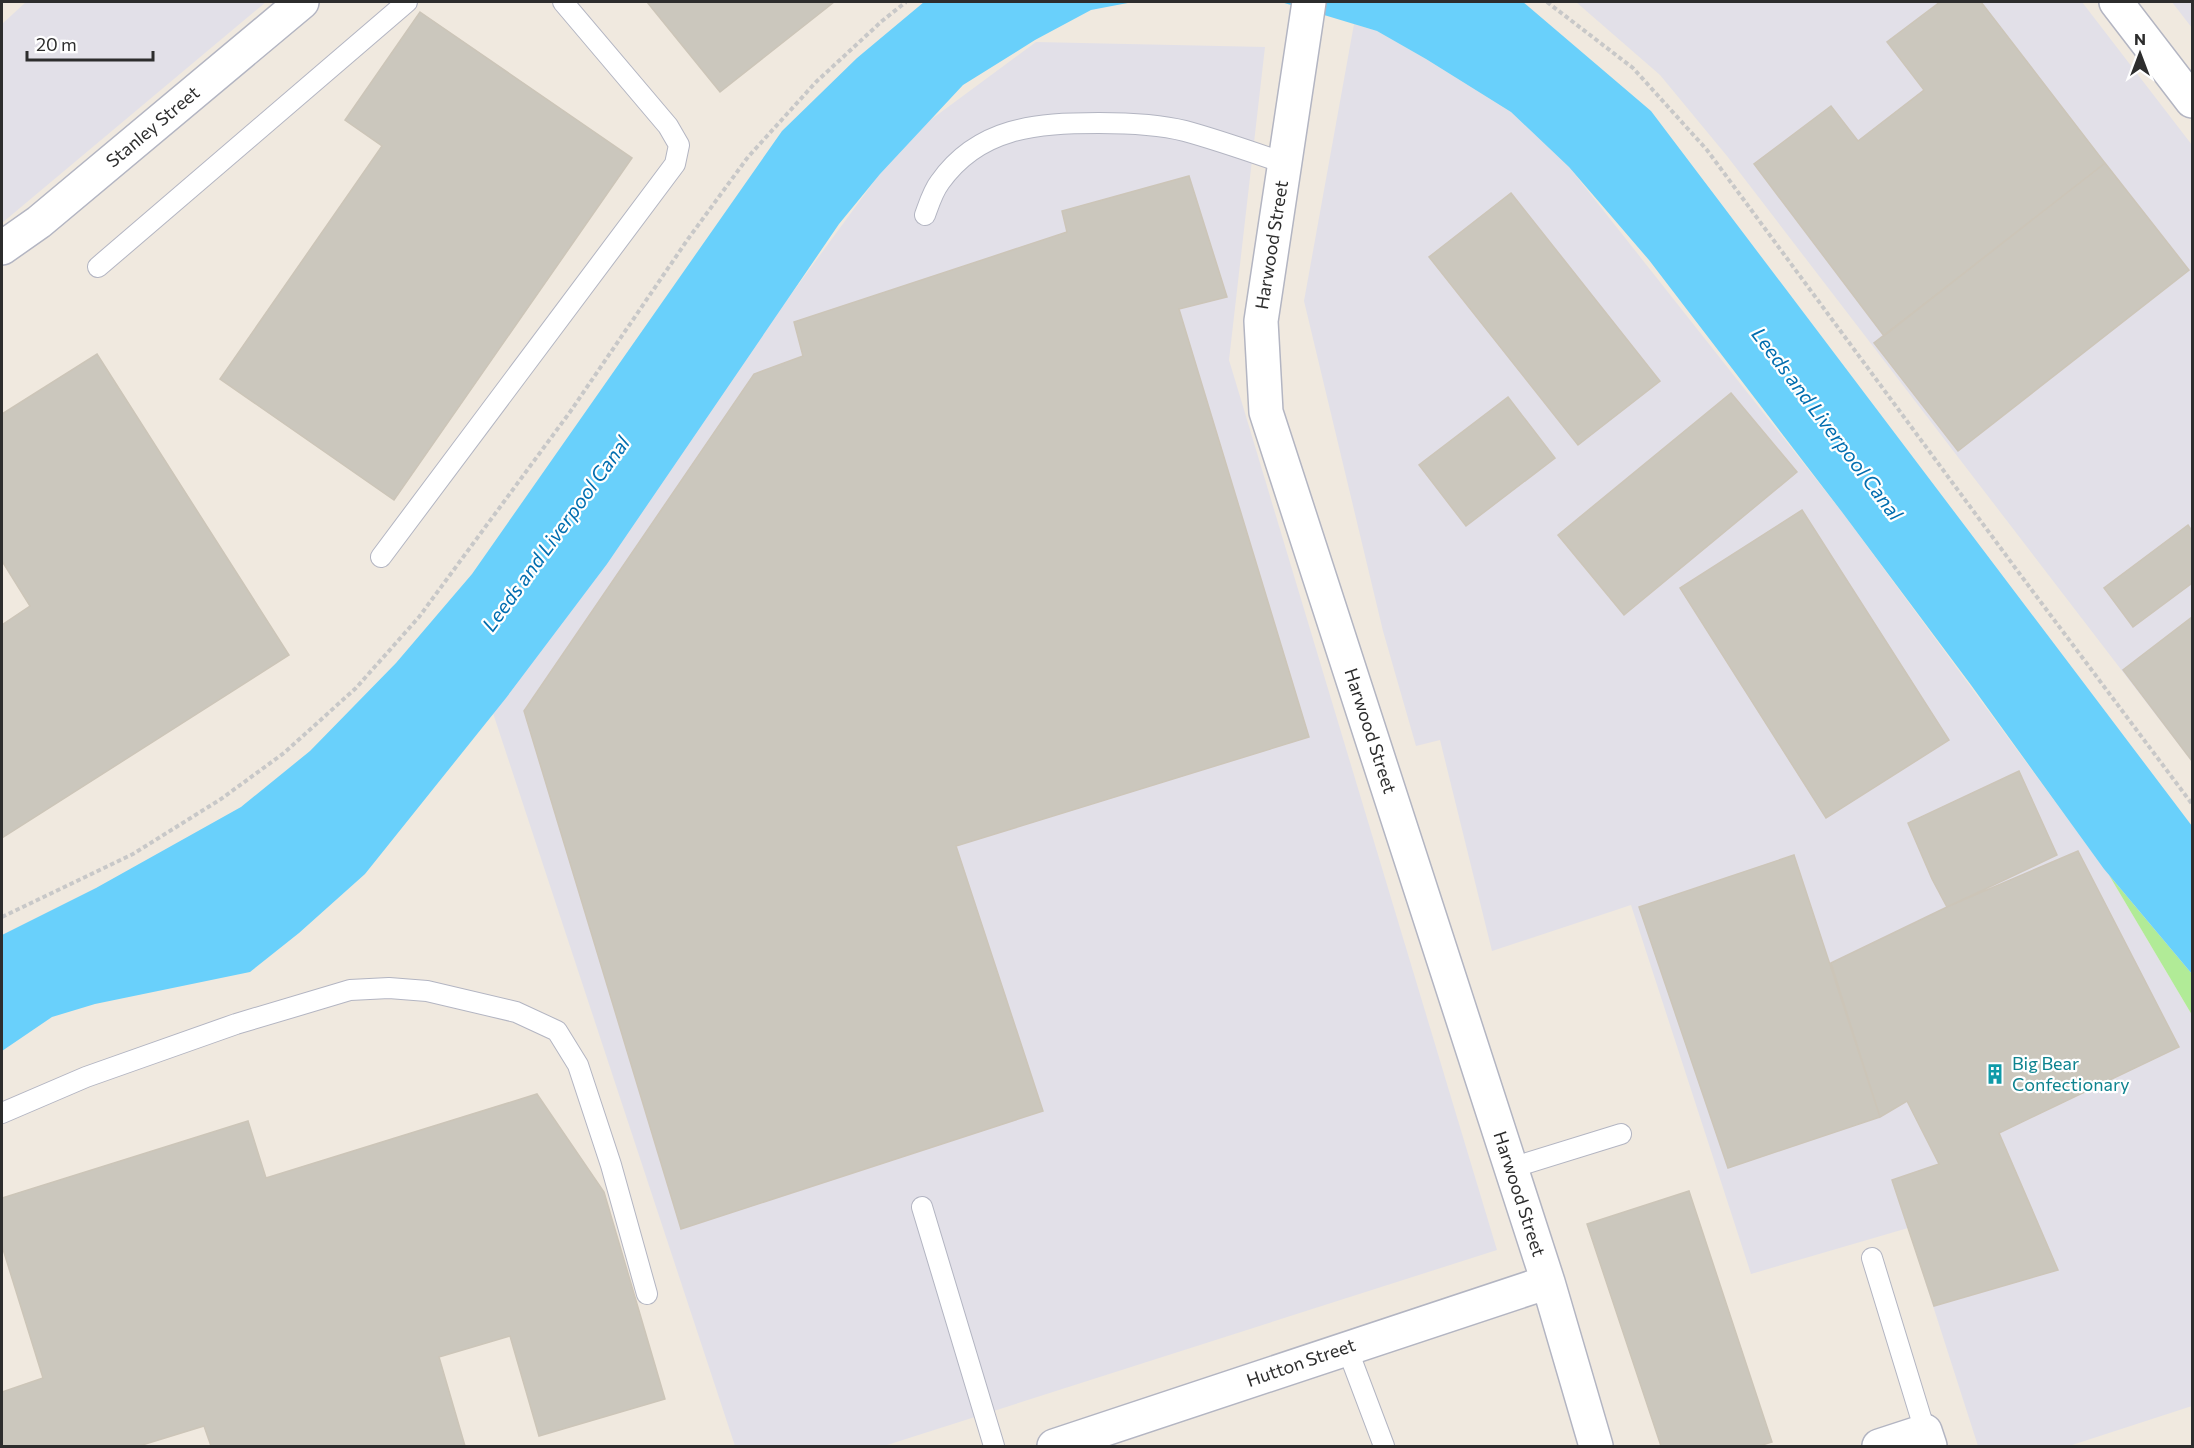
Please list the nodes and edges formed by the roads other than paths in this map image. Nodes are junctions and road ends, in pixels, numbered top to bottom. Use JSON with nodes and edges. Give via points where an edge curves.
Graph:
{"nodes":[{"id":1,"x":302,"y":2,"type":"edge"},
{"id":2,"x":407,"y":2,"type":"edge"},
{"id":3,"x":563,"y":2,"type":"edge"},
{"id":4,"x":1309,"y":2,"type":"edge"},
{"id":5,"x":2116,"y":2,"type":"edge"},
{"id":6,"x":2193,"y":101,"type":"edge"},
{"id":7,"x":1284,"y":163,"type":"junction"},
{"id":8,"x":925,"y":215,"type":"dead end"},
{"id":9,"x":2,"y":248,"type":"edge"},
{"id":10,"x":98,"y":267,"type":"dead end"},
{"id":11,"x":381,"y":557,"type":"dead end"},
{"id":12,"x":2,"y":1113,"type":"edge"},
{"id":13,"x":1621,"y":1134,"type":"dead end"},
{"id":14,"x":1511,"y":1168,"type":"junction"},
{"id":15,"x":922,"y":1207,"type":"dead end"},
{"id":16,"x":1872,"y":1258,"type":"dead end"},
{"id":17,"x":1548,"y":1282,"type":"junction"},
{"id":18,"x":647,"y":1294,"type":"dead end"},
{"id":19,"x":1347,"y":1348,"type":"junction"},
{"id":20,"x":1108,"y":1438,"type":"edge"},
{"id":21,"x":1927,"y":1439,"type":"edge"},
{"id":22,"x":994,"y":1446,"type":"edge"},
{"id":23,"x":1054,"y":1446,"type":"edge"},
{"id":24,"x":1384,"y":1446,"type":"edge"},
{"id":25,"x":1596,"y":1446,"type":"edge"},
{"id":26,"x":1880,"y":1446,"type":"edge"}],
"edges":[{"from":1,"to":9,"type":"street","name":"Stanley Street","via":[[39,222]]},
{"from":2,"to":10,"type":"lane"},
{"from":3,"to":11,"type":"lane","via":[[668,126],[679,146],[675,164]]},
{"from":4,"to":7,"type":"street","name":"Harwood Street"},
{"from":5,"to":6,"type":"street"},
{"from":7,"to":8,"type":"lane","via":[[1156,126],[1030,126],[994,137],[962,158],[939,183]]},
{"from":7,"to":14,"type":"street","name":"Harwood Street","via":[[1261,321],[1266,412]]},
{"from":12,"to":18,"type":"lane","via":[[86,1077],[236,1024],[350,990],[427,991],[516,1012],[557,1031],[578,1065]]},
{"from":13,"to":14,"type":"lane"},
{"from":14,"to":17,"type":"street","name":"Harwood Street"},
{"from":15,"to":22,"type":"lane"},
{"from":16,"to":21,"type":"lane"},
{"from":17,"to":19,"type":"street","name":"Hutton Street"},
{"from":17,"to":25,"type":"street","name":"Harwood Street"},
{"from":19,"to":20,"type":"street","name":"Hutton Street"},
{"from":19,"to":24,"type":"lane"},
{"from":20,"to":23,"type":"street","name":"Hutton Street"},
{"from":21,"to":26,"type":"street"}]}
